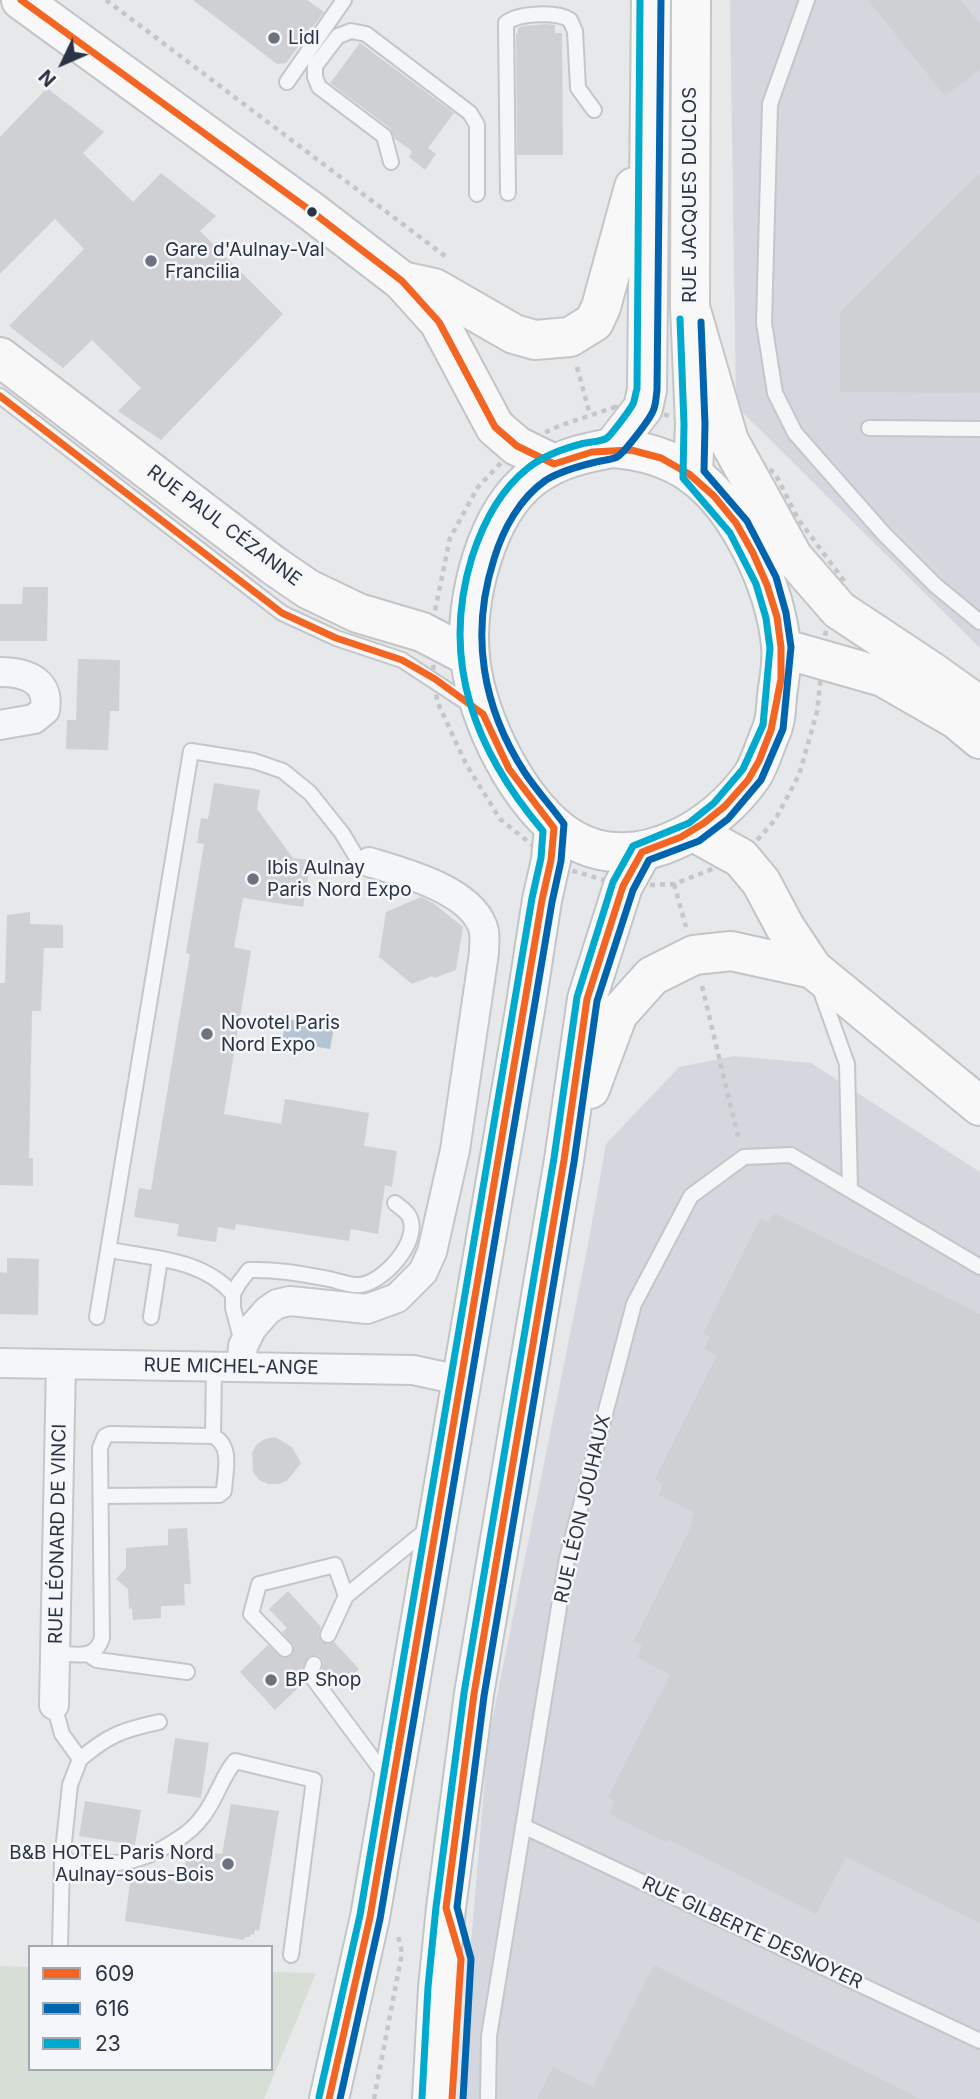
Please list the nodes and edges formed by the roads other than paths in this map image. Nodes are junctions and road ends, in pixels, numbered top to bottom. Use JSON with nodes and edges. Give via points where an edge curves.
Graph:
{"nodes":[{"id":1,"x":21,"y":0,"type":"edge"},
{"id":2,"x":344,"y":0,"type":"edge"},
{"id":3,"x":651,"y":0,"type":"edge"},
{"id":4,"x":691,"y":0,"type":"edge"},
{"id":5,"x":807,"y":0,"type":"edge"},
{"id":6,"x":287,"y":82,"type":"dead end"},
{"id":7,"x":594,"y":110,"type":"dead end"},
{"id":8,"x":648,"y":138,"type":"junction"},
{"id":9,"x":391,"y":162,"type":"dead end"},
{"id":10,"x":508,"y":193,"type":"dead end"},
{"id":11,"x":477,"y":194,"type":"dead end"},
{"id":12,"x":402,"y":281,"type":"junction"},
{"id":13,"x":690,"y":307,"type":"junction"},
{"id":14,"x":0,"y":357,"type":"edge"},
{"id":15,"x":0,"y":397,"type":"edge"},
{"id":16,"x":869,"y":428,"type":"dead end"},
{"id":17,"x":980,"y":429,"type":"edge"},
{"id":18,"x":612,"y":449,"type":"junction"},
{"id":19,"x":554,"y":464,"type":"junction"},
{"id":20,"x":694,"y":475,"type":"junction"},
{"id":21,"x":980,"y":622,"type":"edge"},
{"id":22,"x":781,"y":648,"type":"junction"},
{"id":23,"x":470,"y":657,"type":"junction"},
{"id":24,"x":0,"y":672,"type":"edge"},
{"id":25,"x":980,"y":706,"type":"edge"},
{"id":26,"x":483,"y":714,"type":"junction"},
{"id":27,"x":0,"y":725,"type":"edge"},
{"id":28,"x":980,"y":739,"type":"edge"},
{"id":29,"x":694,"y":832,"type":"junction"},
{"id":30,"x":553,"y":844,"type":"junction"},
{"id":31,"x":642,"y":852,"type":"junction"},
{"id":32,"x":369,"y":862,"type":"joint"},
{"id":33,"x":813,"y":969,"type":"junction"},
{"id":34,"x":980,"y":1106,"type":"edge"},
{"id":35,"x":564,"y":1160,"type":"junction"},
{"id":36,"x":850,"y":1189,"type":"junction"},
{"id":37,"x":396,"y":1203,"type":"dead end"},
{"id":38,"x":110,"y":1250,"type":"junction"},
{"id":39,"x":160,"y":1259,"type":"junction"},
{"id":40,"x":980,"y":1267,"type":"edge"},
{"id":41,"x":233,"y":1294,"type":"junction"},
{"id":42,"x":97,"y":1317,"type":"dead end"},
{"id":43,"x":151,"y":1317,"type":"dead end"},
{"id":44,"x":233,"y":1360,"type":"junction"},
{"id":45,"x":0,"y":1363,"type":"edge"},
{"id":46,"x":61,"y":1364,"type":"junction"},
{"id":47,"x":460,"y":1380,"type":"junction"},
{"id":48,"x":213,"y":1436,"type":"junction"},
{"id":49,"x":101,"y":1496,"type":"junction"},
{"id":50,"x":439,"y":1521,"type":"junction"},
{"id":51,"x":346,"y":1596,"type":"junction"},
{"id":52,"x":328,"y":1635,"type":"dead end"},
{"id":53,"x":285,"y":1649,"type":"dead end"},
{"id":54,"x":56,"y":1653,"type":"junction"},
{"id":55,"x":89,"y":1655,"type":"junction"},
{"id":56,"x":308,"y":1667,"type":"dead end"},
{"id":57,"x":187,"y":1672,"type":"dead end"},
{"id":58,"x":54,"y":1704,"type":"joint"},
{"id":59,"x":159,"y":1722,"type":"dead end"},
{"id":60,"x":80,"y":1759,"type":"junction"},
{"id":61,"x":392,"y":1785,"type":"junction"},
{"id":62,"x":523,"y":1826,"type":"junction"},
{"id":63,"x":62,"y":1861,"type":"junction"},
{"id":64,"x":446,"y":1908,"type":"junction"},
{"id":65,"x":60,"y":1945,"type":"edge"},
{"id":66,"x":291,"y":1955,"type":"dead end"},
{"id":67,"x":980,"y":2041,"type":"edge"},
{"id":68,"x":329,"y":2099,"type":"edge"},
{"id":69,"x":432,"y":2099,"type":"edge"},
{"id":70,"x":452,"y":2099,"type":"edge"},
{"id":71,"x":488,"y":2099,"type":"edge"}],
"edges":[{"from":1,"to":12,"type":"main road"},
{"from":2,"to":6,"type":"lane"},
{"from":3,"to":8,"type":"main road"},
{"from":4,"to":13,"type":"main road","name":"RUE JACQUES DUCLOS"},
{"from":5,"to":21,"type":"lane","via":[[770,104],[764,324],[775,393],[796,433],[884,534]]},
{"from":7,"to":10,"type":"lane","via":[[578,88],[575,32],[570,20],[557,15],[517,16],[506,23]]},
{"from":8,"to":12,"type":"main road","via":[[601,307],[594,322],[570,337],[535,340],[513,334],[434,288]]},
{"from":8,"to":18,"type":"main road","via":[[647,390],[643,408]]},
{"from":9,"to":11,"type":"lane","via":[[384,136],[319,87],[315,77],[315,66],[338,36],[351,31],[366,34],[470,113],[477,125]]},
{"from":12,"to":19,"type":"main road","via":[[439,322],[495,427],[517,446]]},
{"from":13,"to":20,"type":"main road","name":"RUE JACQUES DUCLOS"},
{"from":13,"to":25,"type":"main road","via":[[729,442],[793,557],[839,610]]},
{"from":14,"to":23,"type":"main road","name":"RUE PAUL CÉZANNE","via":[[308,589],[358,613],[430,635]]},
{"from":15,"to":26,"type":"lane","via":[[282,613],[336,638],[402,660]]},
{"from":16,"to":17,"type":"lane"},
{"from":18,"to":19,"type":"main road"},
{"from":18,"to":20,"type":"main road","via":[[635,450],[671,461]]},
{"from":19,"to":23,"type":"main road","via":[[531,478],[503,510],[487,546],[470,615]]},
{"from":20,"to":22,"type":"main road","via":[[739,527],[761,569]]},
{"from":22,"to":28,"type":"main road","via":[[883,677],[956,719]]},
{"from":22,"to":29,"type":"main road","via":[[773,727],[752,775],[721,811]]},
{"from":23,"to":26,"type":"main road"},
{"from":24,"to":27,"type":"street","via":[[29,676],[41,684],[46,701],[45,710],[34,719]]},
{"from":26,"to":30,"type":"main road"},
{"from":29,"to":31,"type":"main road"},
{"from":29,"to":33,"type":"main road","via":[[741,858],[761,882]]},
{"from":30,"to":31,"type":"main road","via":[[575,841],[609,852]]},
{"from":30,"to":47,"type":"main road"},
{"from":31,"to":35,"type":"main road","via":[[623,886],[587,999]]},
{"from":32,"to":38,"type":"lane","via":[[357,858],[310,793],[283,771],[254,761],[191,751]]},
{"from":32,"to":44,"type":"street","via":[[446,890],[477,915],[483,927],[484,953],[455,1150],[432,1252],[423,1272],[397,1298],[368,1309],[290,1301],[277,1304],[252,1328]]},
{"from":33,"to":34,"type":"main road"},
{"from":33,"to":35,"type":"main road","via":[[731,951],[694,955],[652,976],[618,1014]]},
{"from":33,"to":36,"type":"lane","via":[[847,1064]]},
{"from":35,"to":64,"type":"main road","via":[[474,1694]]},
{"from":36,"to":40,"type":"lane"},
{"from":36,"to":62,"type":"lane","name":"RUE LÉON JOUHAUX","via":[[791,1154],[744,1157],[691,1196],[634,1304],[567,1558]]},
{"from":37,"to":41,"type":"lane","via":[[410,1215],[408,1242],[391,1269],[372,1281],[360,1286],[284,1271],[249,1270]]},
{"from":38,"to":39,"type":"lane"},
{"from":38,"to":42,"type":"lane"},
{"from":39,"to":41,"type":"lane","via":[[207,1273]]},
{"from":39,"to":43,"type":"lane"},
{"from":41,"to":44,"type":"lane"},
{"from":44,"to":46,"type":"street","name":"RUE MICHEL-ANGE"},
{"from":44,"to":47,"type":"street","name":"RUE MICHEL-ANGE","via":[[413,1370]]},
{"from":44,"to":48,"type":"lane"},
{"from":45,"to":46,"type":"street","name":"RUE MICHEL-ANGE"},
{"from":46,"to":54,"type":"street","name":"RUE LÉONARD DE VINCI"},
{"from":47,"to":50,"type":"main road"},
{"from":48,"to":49,"type":"lane","via":[[105,1436],[100,1448]]},
{"from":48,"to":49,"type":"lane","via":[[226,1448],[219,1495]]},
{"from":49,"to":55,"type":"lane","via":[[102,1638],[99,1648]]},
{"from":50,"to":51,"type":"lane"},
{"from":50,"to":61,"type":"main road"},
{"from":51,"to":52,"type":"lane"},
{"from":51,"to":53,"type":"lane","via":[[335,1565],[259,1584],[251,1614]]},
{"from":54,"to":55,"type":"lane"},
{"from":54,"to":58,"type":"street","name":"RUE LÉONARD DE VINCI"},
{"from":55,"to":57,"type":"lane","via":[[97,1660]]},
{"from":56,"to":61,"type":"lane"},
{"from":58,"to":60,"type":"lane","via":[[62,1734]]},
{"from":59,"to":60,"type":"lane","via":[[123,1730]]},
{"from":60,"to":63,"type":"lane","via":[[70,1785]]},
{"from":61,"to":68,"type":"main road","via":[[370,1917]]},
{"from":62,"to":67,"type":"lane","name":"RUE GILBERTE DESNOYER"},
{"from":62,"to":71,"type":"lane","name":"RUE LÉON JOUHAUX","via":[[489,2036]]},
{"from":63,"to":65,"type":"lane"},
{"from":63,"to":66,"type":"lane","via":[[126,1863],[156,1853],[201,1819],[235,1761],[314,1780]]},
{"from":64,"to":69,"type":"main road"},
{"from":64,"to":70,"type":"main road","via":[[461,1959]]}]}
